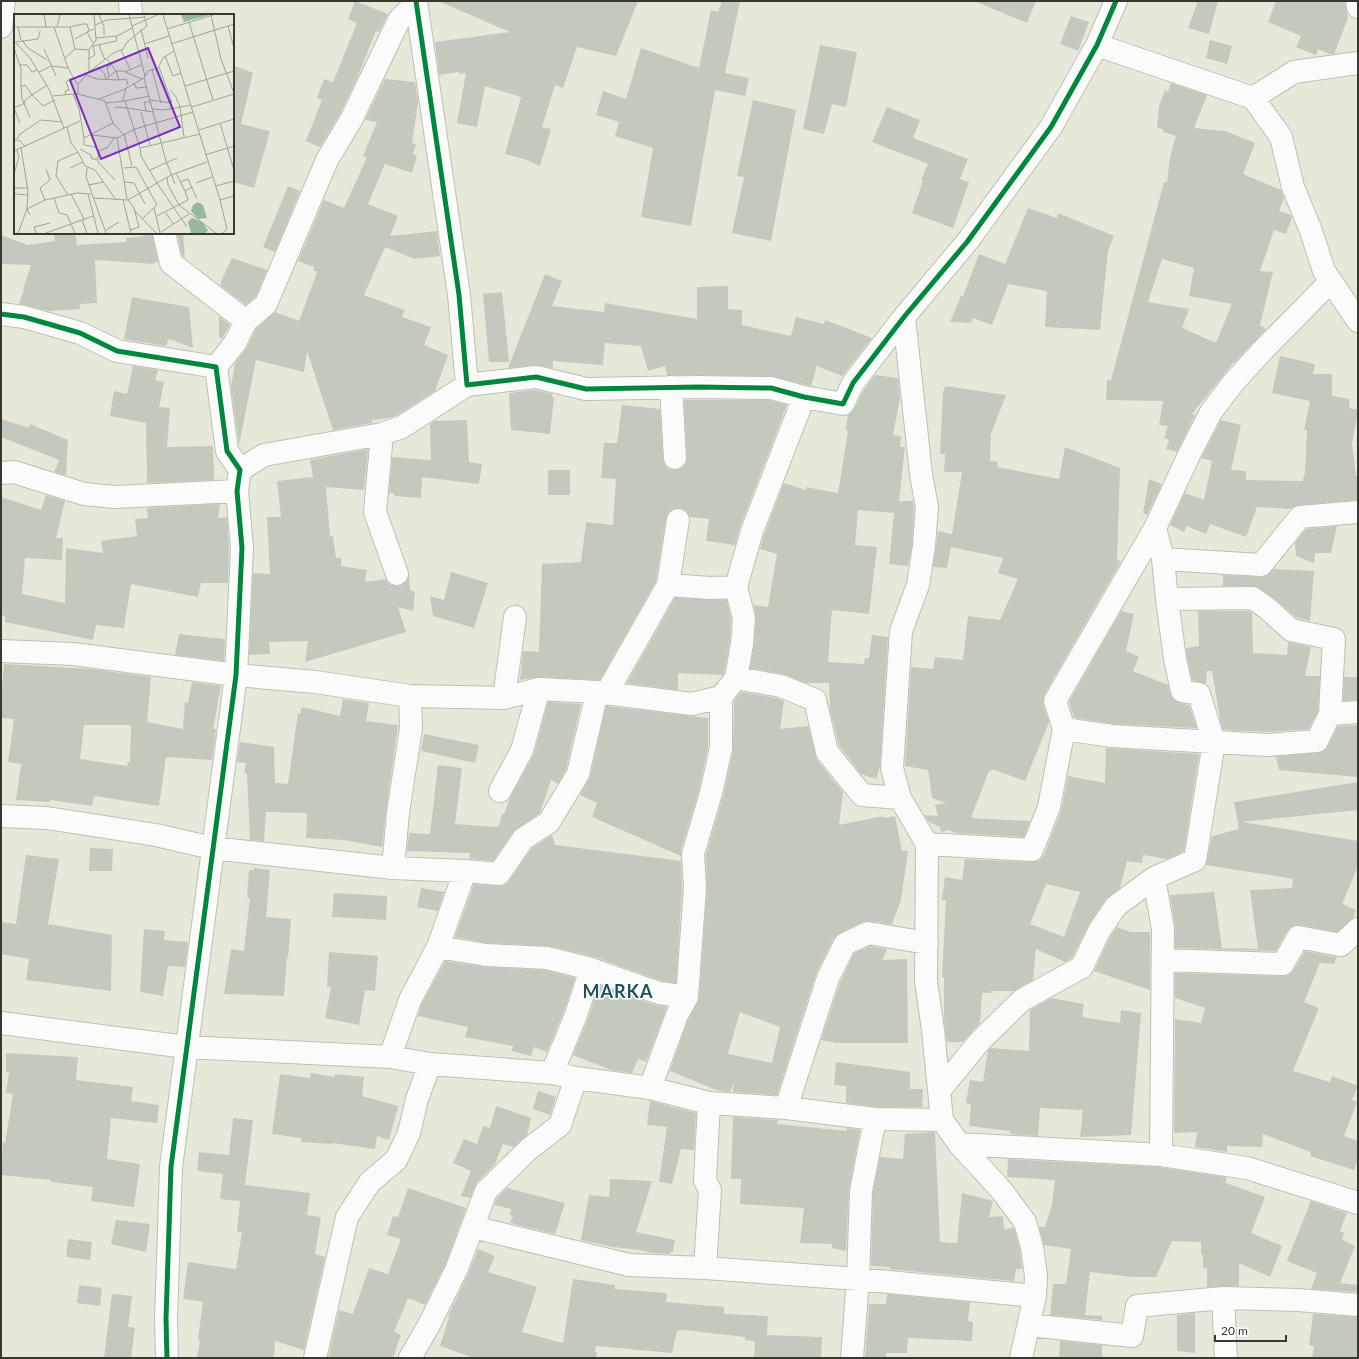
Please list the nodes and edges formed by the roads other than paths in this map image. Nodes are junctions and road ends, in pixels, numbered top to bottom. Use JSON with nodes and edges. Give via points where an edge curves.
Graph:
{"nodes":[{"id":1,"x":4,"y":1,"type":"edge"},
{"id":2,"x":130,"y":1,"type":"edge"},
{"id":3,"x":1116,"y":1,"type":"edge"},
{"id":4,"x":1357,"y":1,"type":"edge"},
{"id":5,"x":416,"y":2,"type":"edge"},
{"id":6,"x":1358,"y":6,"type":"edge"},
{"id":7,"x":131,"y":14,"type":"edge"},
{"id":8,"x":1,"y":27,"type":"edge"},
{"id":9,"x":1097,"y":45,"type":"junction"},
{"id":10,"x":1358,"y":63,"type":"edge"},
{"id":11,"x":1254,"y":98,"type":"junction"},
{"id":12,"x":164,"y":234,"type":"edge"},
{"id":13,"x":1331,"y":281,"type":"junction"},
{"id":14,"x":1,"y":314,"type":"edge"},
{"id":15,"x":904,"y":317,"type":"junction"},
{"id":16,"x":1358,"y":321,"type":"edge"},
{"id":17,"x":246,"y":322,"type":"junction"},
{"id":18,"x":216,"y":367,"type":"junction"},
{"id":19,"x":467,"y":385,"type":"junction"},
{"id":20,"x":671,"y":387,"type":"junction"},
{"id":21,"x":804,"y":397,"type":"junction"},
{"id":22,"x":382,"y":434,"type":"junction"},
{"id":23,"x":675,"y":458,"type":"dead end"},
{"id":24,"x":1,"y":473,"type":"edge"},
{"id":25,"x":238,"y":481,"type":"junction"},
{"id":26,"x":1358,"y":512,"type":"edge"},
{"id":27,"x":678,"y":520,"type":"dead end"},
{"id":28,"x":1155,"y":528,"type":"junction"},
{"id":29,"x":1163,"y":559,"type":"junction"},
{"id":30,"x":397,"y":574,"type":"dead end"},
{"id":31,"x":668,"y":585,"type":"junction"},
{"id":32,"x":736,"y":587,"type":"junction"},
{"id":33,"x":1167,"y":599,"type":"junction"},
{"id":34,"x":515,"y":617,"type":"dead end"},
{"id":35,"x":1,"y":651,"type":"edge"},
{"id":36,"x":236,"y":675,"type":"junction"},
{"id":37,"x":736,"y":678,"type":"junction"},
{"id":38,"x":539,"y":689,"type":"junction"},
{"id":39,"x":602,"y":693,"type":"junction"},
{"id":40,"x":410,"y":696,"type":"junction"},
{"id":41,"x":721,"y":697,"type":"junction"},
{"id":42,"x":504,"y":698,"type":"junction"},
{"id":43,"x":1358,"y":712,"type":"edge"},
{"id":44,"x":1330,"y":714,"type":"junction"},
{"id":45,"x":1064,"y":729,"type":"junction"},
{"id":46,"x":1214,"y":742,"type":"junction"},
{"id":47,"x":500,"y":791,"type":"dead end"},
{"id":48,"x":900,"y":798,"type":"junction"},
{"id":49,"x":1,"y":816,"type":"edge"},
{"id":50,"x":927,"y":844,"type":"junction"},
{"id":51,"x":212,"y":848,"type":"junction"},
{"id":52,"x":393,"y":868,"type":"junction"},
{"id":53,"x":465,"y":871,"type":"junction"},
{"id":54,"x":1154,"y":878,"type":"junction"},
{"id":55,"x":1358,"y":928,"type":"edge"},
{"id":56,"x":927,"y":943,"type":"junction"},
{"id":57,"x":438,"y":947,"type":"junction"},
{"id":58,"x":1163,"y":960,"type":"junction"},
{"id":59,"x":591,"y":969,"type":"junction"},
{"id":60,"x":687,"y":997,"type":"junction"},
{"id":61,"x":1,"y":1023,"type":"edge"},
{"id":62,"x":186,"y":1047,"type":"junction"},
{"id":63,"x":390,"y":1057,"type":"junction"},
{"id":64,"x":430,"y":1064,"type":"junction"},
{"id":65,"x":552,"y":1073,"type":"junction"},
{"id":66,"x":576,"y":1078,"type":"junction"},
{"id":67,"x":650,"y":1088,"type":"junction"},
{"id":68,"x":939,"y":1091,"type":"junction"},
{"id":69,"x":709,"y":1103,"type":"junction"},
{"id":70,"x":786,"y":1108,"type":"junction"},
{"id":71,"x":875,"y":1119,"type":"junction"},
{"id":72,"x":942,"y":1120,"type":"junction"},
{"id":73,"x":959,"y":1144,"type":"junction"},
{"id":74,"x":1161,"y":1154,"type":"junction"},
{"id":75,"x":1358,"y":1203,"type":"edge"},
{"id":76,"x":473,"y":1226,"type":"junction"},
{"id":77,"x":705,"y":1268,"type":"junction"},
{"id":78,"x":858,"y":1279,"type":"junction"},
{"id":79,"x":1035,"y":1296,"type":"junction"},
{"id":80,"x":1223,"y":1298,"type":"junction"},
{"id":81,"x":1358,"y":1305,"type":"edge"},
{"id":82,"x":1029,"y":1325,"type":"junction"},
{"id":83,"x":167,"y":1358,"type":"edge"},
{"id":84,"x":315,"y":1358,"type":"edge"},
{"id":85,"x":410,"y":1358,"type":"edge"},
{"id":86,"x":852,"y":1358,"type":"edge"},
{"id":87,"x":1021,"y":1358,"type":"edge"},
{"id":88,"x":1226,"y":1358,"type":"edge"}],
"edges":[{"from":1,"to":8,"type":"street"},
{"from":2,"to":7,"type":"street"},
{"from":3,"to":9,"type":"street"},
{"from":4,"to":6,"type":"street"},
{"from":5,"to":17,"type":"street","via":[[399,20],[351,120],[327,160],[266,304]]},
{"from":5,"to":19,"type":"street","via":[[459,295]]},
{"from":9,"to":11,"type":"street"},
{"from":9,"to":15,"type":"street","via":[[1051,127],[967,242]]},
{"from":10,"to":11,"type":"street","via":[[1294,72]]},
{"from":11,"to":13,"type":"street","via":[[1281,136],[1293,187],[1324,271]]},
{"from":12,"to":17,"type":"street","via":[[171,263]]},
{"from":13,"to":16,"type":"street"},
{"from":13,"to":28,"type":"street","via":[[1263,350],[1211,412]]},
{"from":14,"to":18,"type":"street","via":[[24,317],[80,333],[117,351]]},
{"from":15,"to":21,"type":"street","via":[[852,383],[843,404]]},
{"from":15,"to":48,"type":"street","via":[[927,507],[918,585],[901,631],[892,768]]},
{"from":17,"to":18,"type":"street","via":[[235,343]]},
{"from":18,"to":25,"type":"street","via":[[227,451]]},
{"from":19,"to":20,"type":"street","via":[[536,376],[586,389]]},
{"from":19,"to":22,"type":"street","via":[[402,426]]},
{"from":20,"to":21,"type":"street","via":[[771,388]]},
{"from":20,"to":23,"type":"street"},
{"from":21,"to":32,"type":"street","via":[[752,531]]},
{"from":22,"to":25,"type":"street","via":[[264,454]]},
{"from":22,"to":30,"type":"street","via":[[375,512]]},
{"from":24,"to":25,"type":"street","via":[[14,472],[84,494],[116,497]]},
{"from":25,"to":36,"type":"street","via":[[242,548]]},
{"from":26,"to":29,"type":"street","via":[[1300,517],[1261,564]]},
{"from":27,"to":31,"type":"street"},
{"from":28,"to":29,"type":"street"},
{"from":28,"to":45,"type":"street","via":[[1055,701]]},
{"from":29,"to":33,"type":"street"},
{"from":31,"to":32,"type":"street"},
{"from":31,"to":39,"type":"street"},
{"from":32,"to":37,"type":"street","via":[[744,618]]},
{"from":33,"to":44,"type":"street","via":[[1253,598],[1292,630],[1334,639]]},
{"from":33,"to":46,"type":"street","via":[[1182,691],[1199,694]]},
{"from":34,"to":42,"type":"street"},
{"from":35,"to":36,"type":"street","via":[[73,654]]},
{"from":36,"to":40,"type":"street","via":[[315,682]]},
{"from":36,"to":51,"type":"street"},
{"from":37,"to":41,"type":"street"},
{"from":37,"to":48,"type":"street","via":[[781,686],[815,700],[827,752],[862,795]]},
{"from":38,"to":39,"type":"street"},
{"from":38,"to":42,"type":"street"},
{"from":38,"to":47,"type":"street","via":[[522,750]]},
{"from":39,"to":41,"type":"street","via":[[692,704]]},
{"from":39,"to":53,"type":"street","via":[[578,774],[550,822],[523,839],[499,874]]},
{"from":40,"to":42,"type":"street"},
{"from":40,"to":52,"type":"street","via":[[411,728],[398,813]]},
{"from":41,"to":60,"type":"street","via":[[721,748],[693,854],[695,888]]},
{"from":43,"to":44,"type":"street"},
{"from":44,"to":46,"type":"street","via":[[1317,741],[1268,745]]},
{"from":45,"to":46,"type":"street","via":[[1112,736]]},
{"from":45,"to":50,"type":"street","via":[[1049,807],[1032,850]]},
{"from":46,"to":54,"type":"street","via":[[1195,860]]},
{"from":48,"to":50,"type":"street"},
{"from":49,"to":51,"type":"street","via":[[47,818],[156,835]]},
{"from":50,"to":56,"type":"street"},
{"from":51,"to":52,"type":"street"},
{"from":51,"to":62,"type":"street"},
{"from":52,"to":53,"type":"street"},
{"from":53,"to":57,"type":"street"},
{"from":54,"to":58,"type":"street","via":[[1163,929]]},
{"from":54,"to":68,"type":"street","via":[[1116,906],[1099,931],[1082,966],[1022,1000],[980,1041]]},
{"from":55,"to":58,"type":"street","via":[[1341,945],[1298,937],[1283,964]]},
{"from":56,"to":68,"type":"street","via":[[926,981]]},
{"from":56,"to":70,"type":"street","via":[[868,933],[845,944],[828,978]]},
{"from":57,"to":59,"type":"street","via":[[486,955],[547,958]]},
{"from":57,"to":63,"type":"street","via":[[410,1000]]},
{"from":58,"to":74,"type":"street"},
{"from":59,"to":60,"type":"street","via":[[659,993]]},
{"from":59,"to":65,"type":"street","via":[[576,1015]]},
{"from":60,"to":67,"type":"street"},
{"from":61,"to":62,"type":"street"},
{"from":62,"to":63,"type":"street"},
{"from":62,"to":83,"type":"street","via":[[171,1168]]},
{"from":63,"to":64,"type":"street"},
{"from":64,"to":65,"type":"street"},
{"from":64,"to":84,"type":"street","via":[[416,1099],[410,1133],[396,1160],[370,1182],[347,1217]]},
{"from":65,"to":66,"type":"street"},
{"from":66,"to":67,"type":"street"},
{"from":66,"to":76,"type":"street","via":[[560,1125],[529,1149],[486,1191]]},
{"from":67,"to":69,"type":"street"},
{"from":68,"to":72,"type":"street"},
{"from":69,"to":70,"type":"street"},
{"from":69,"to":77,"type":"street","via":[[705,1181],[710,1190]]},
{"from":70,"to":71,"type":"street"},
{"from":71,"to":72,"type":"street"},
{"from":71,"to":78,"type":"street","via":[[861,1191]]},
{"from":72,"to":73,"type":"street"},
{"from":73,"to":74,"type":"street"},
{"from":73,"to":79,"type":"street","via":[[1002,1191],[1025,1222],[1036,1276]]},
{"from":74,"to":75,"type":"street","via":[[1247,1168]]},
{"from":76,"to":77,"type":"street","via":[[629,1265]]},
{"from":76,"to":85,"type":"street","via":[[458,1268]]},
{"from":77,"to":78,"type":"street"},
{"from":78,"to":79,"type":"street"},
{"from":78,"to":86,"type":"street"},
{"from":79,"to":82,"type":"street"},
{"from":80,"to":81,"type":"street"},
{"from":80,"to":82,"type":"street","via":[[1137,1306],[1132,1336]]},
{"from":80,"to":88,"type":"street"},
{"from":82,"to":87,"type":"street"}]}
